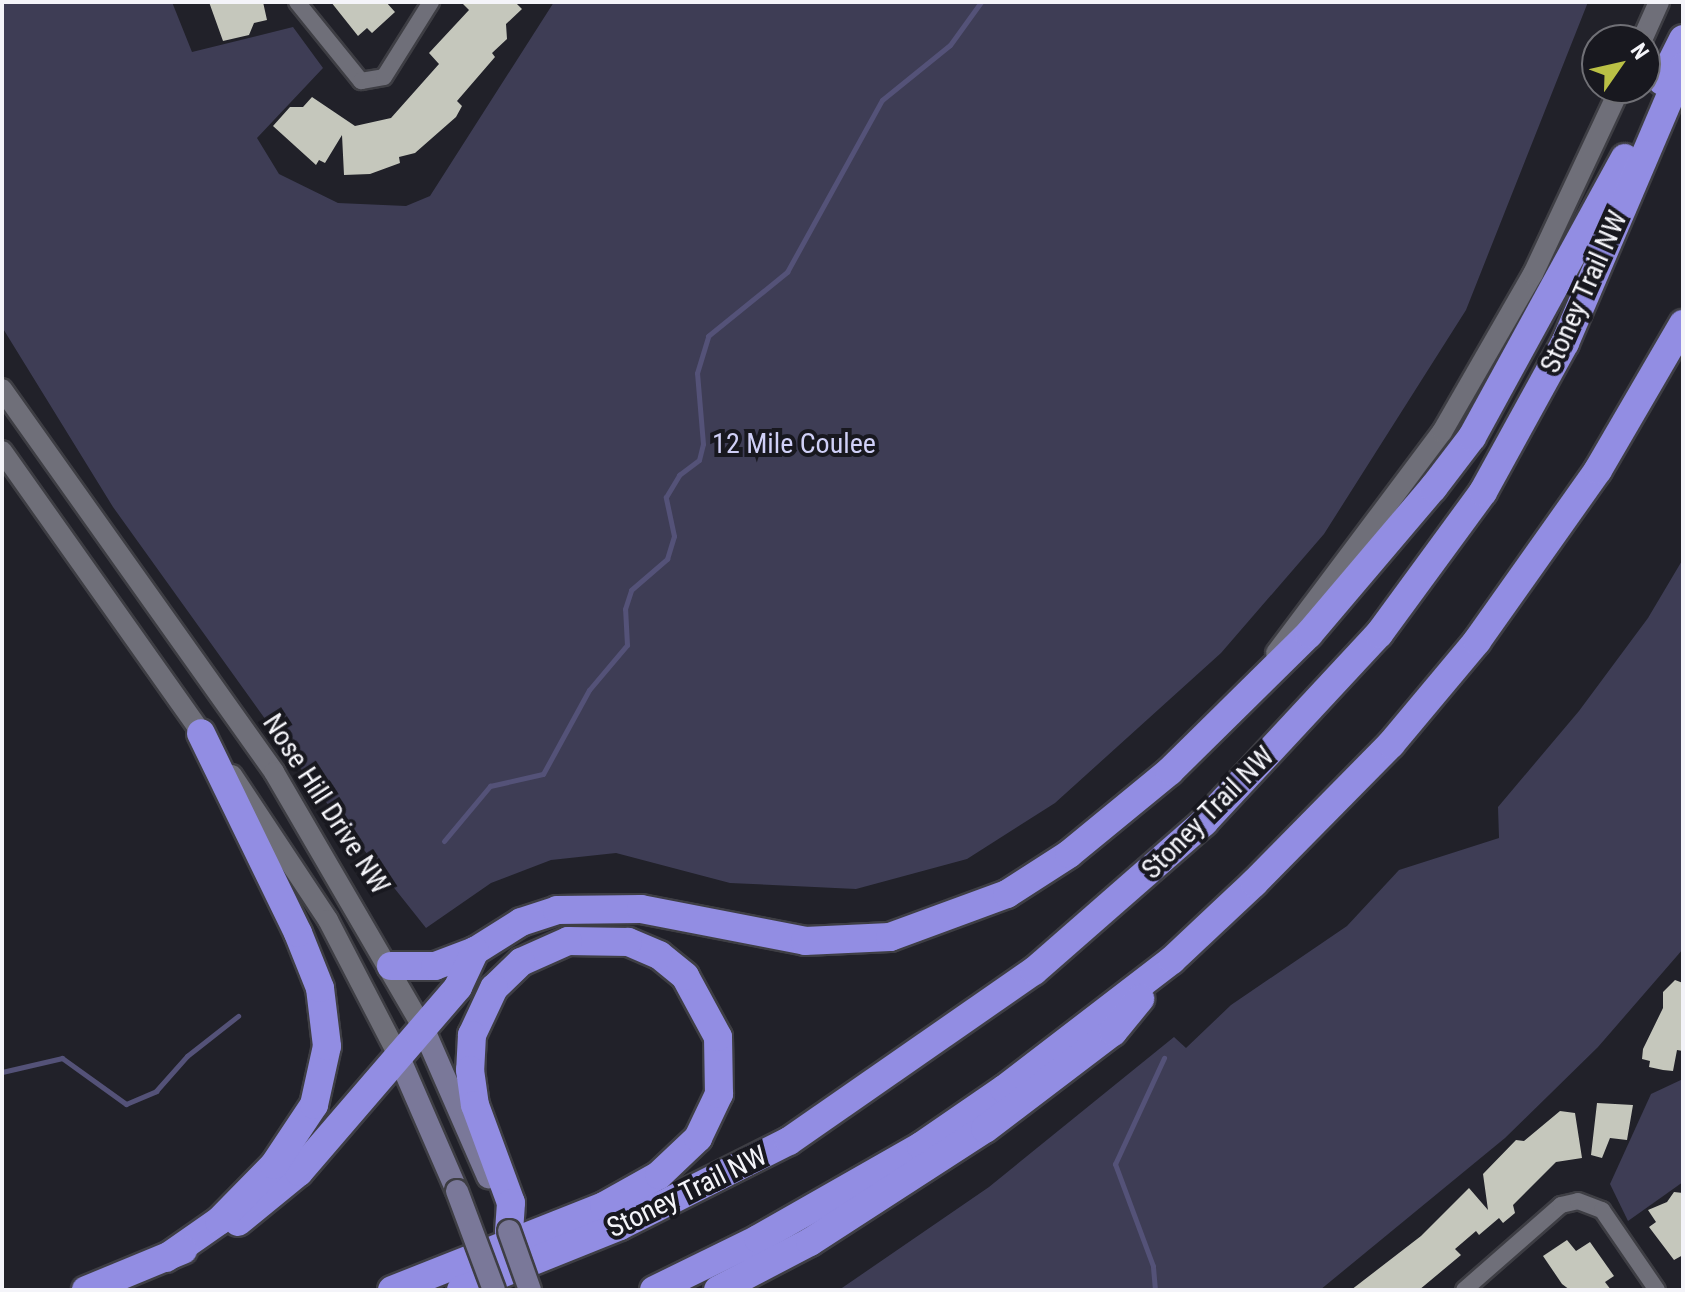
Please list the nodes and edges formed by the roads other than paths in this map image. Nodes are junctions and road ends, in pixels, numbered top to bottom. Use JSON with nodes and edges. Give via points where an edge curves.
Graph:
{"nodes":[{"id":1,"x":297,"y":2,"type":"edge"},
{"id":2,"x":431,"y":2,"type":"edge"},
{"id":3,"x":1659,"y":2,"type":"edge"},
{"id":4,"x":1649,"y":24,"type":"edge"},
{"id":5,"x":1683,"y":39,"type":"edge"},
{"id":6,"x":1683,"y":67,"type":"edge"},
{"id":7,"x":1613,"y":104,"type":"edge"},
{"id":8,"x":1683,"y":324,"type":"edge"},
{"id":9,"x":2,"y":389,"type":"edge"},
{"id":10,"x":2,"y":451,"type":"edge"},
{"id":11,"x":1248,"y":689,"type":"junction"},
{"id":12,"x":201,"y":733,"type":"junction"},
{"id":13,"x":475,"y":951,"type":"junction"},
{"id":14,"x":1172,"y":960,"type":"junction"},
{"id":15,"x":391,"y":966,"type":"junction"},
{"id":16,"x":423,"y":1028,"type":"junction"},
{"id":17,"x":397,"y":1053,"type":"junction"},
{"id":18,"x":494,"y":1178,"type":"junction"},
{"id":19,"x":509,"y":1231,"type":"joint"},
{"id":20,"x":166,"y":1258,"type":"junction"},
{"id":21,"x":86,"y":1290,"type":"edge"},
{"id":22,"x":392,"y":1290,"type":"edge"},
{"id":23,"x":461,"y":1290,"type":"edge"},
{"id":24,"x":494,"y":1290,"type":"edge"},
{"id":25,"x":530,"y":1290,"type":"edge"},
{"id":26,"x":654,"y":1290,"type":"edge"},
{"id":27,"x":718,"y":1290,"type":"edge"},
{"id":28,"x":1464,"y":1290,"type":"edge"},
{"id":29,"x":1657,"y":1290,"type":"edge"}],
"edges":[{"from":1,"to":2,"type":"street","via":[[361,81],[384,77]]},
{"from":3,"to":4,"type":"street"},
{"from":5,"to":11,"type":"highway","via":[[1596,218],[1472,437],[1309,634]]},
{"from":6,"to":23,"type":"highway","name":"Stoney Trail NW","via":[[1565,343],[1483,492],[1379,634],[1204,822],[1034,971],[789,1141],[620,1226]]},
{"from":7,"to":11,"type":"street","via":[[1533,274],[1442,432]]},
{"from":8,"to":14,"type":"highway","via":[[1598,470],[1477,641],[1318,822]]},
{"from":9,"to":15,"type":"street","name":"Nose Hill Drive NW","via":[[274,772]]},
{"from":10,"to":12,"type":"street"},
{"from":11,"to":13,"type":"highway","via":[[1117,819],[1007,894],[947,918],[890,937],[805,941],[641,909],[557,910],[521,922]]},
{"from":12,"to":17,"type":"street","via":[[328,920]]},
{"from":12,"to":20,"type":"highway","via":[[298,933],[320,988],[327,1046],[314,1105],[274,1165],[219,1221]]},
{"from":13,"to":15,"type":"highway","via":[[422,969]]},
{"from":13,"to":16,"type":"highway","via":[[458,987]]},
{"from":14,"to":26,"type":"highway","via":[[921,1146],[758,1239]]},
{"from":14,"to":27,"type":"highway","via":[[1113,1032],[1053,1080],[902,1185]]},
{"from":15,"to":16,"type":"street","name":"Nose Hill Drive NW"},
{"from":16,"to":17,"type":"highway"},
{"from":16,"to":18,"type":"main road","name":"Nose Hill Drive NW"},
{"from":17,"to":20,"type":"highway","via":[[271,1199]]},
{"from":17,"to":24,"type":"main road","bridge":true},
{"from":18,"to":19,"type":"highway","via":[[511,1203]]},
{"from":18,"to":22,"type":"highway","via":[[470,1070],[472,1035],[494,988],[521,962],[568,941],[628,942],[659,955],[685,976],[718,1037],[719,1094],[698,1138],[659,1175],[604,1206]]},
{"from":19,"to":25,"type":"main road","bridge":true},
{"from":20,"to":21,"type":"highway"},
{"from":28,"to":29,"type":"street","via":[[1561,1205],[1578,1201],[1602,1210]]}]}
